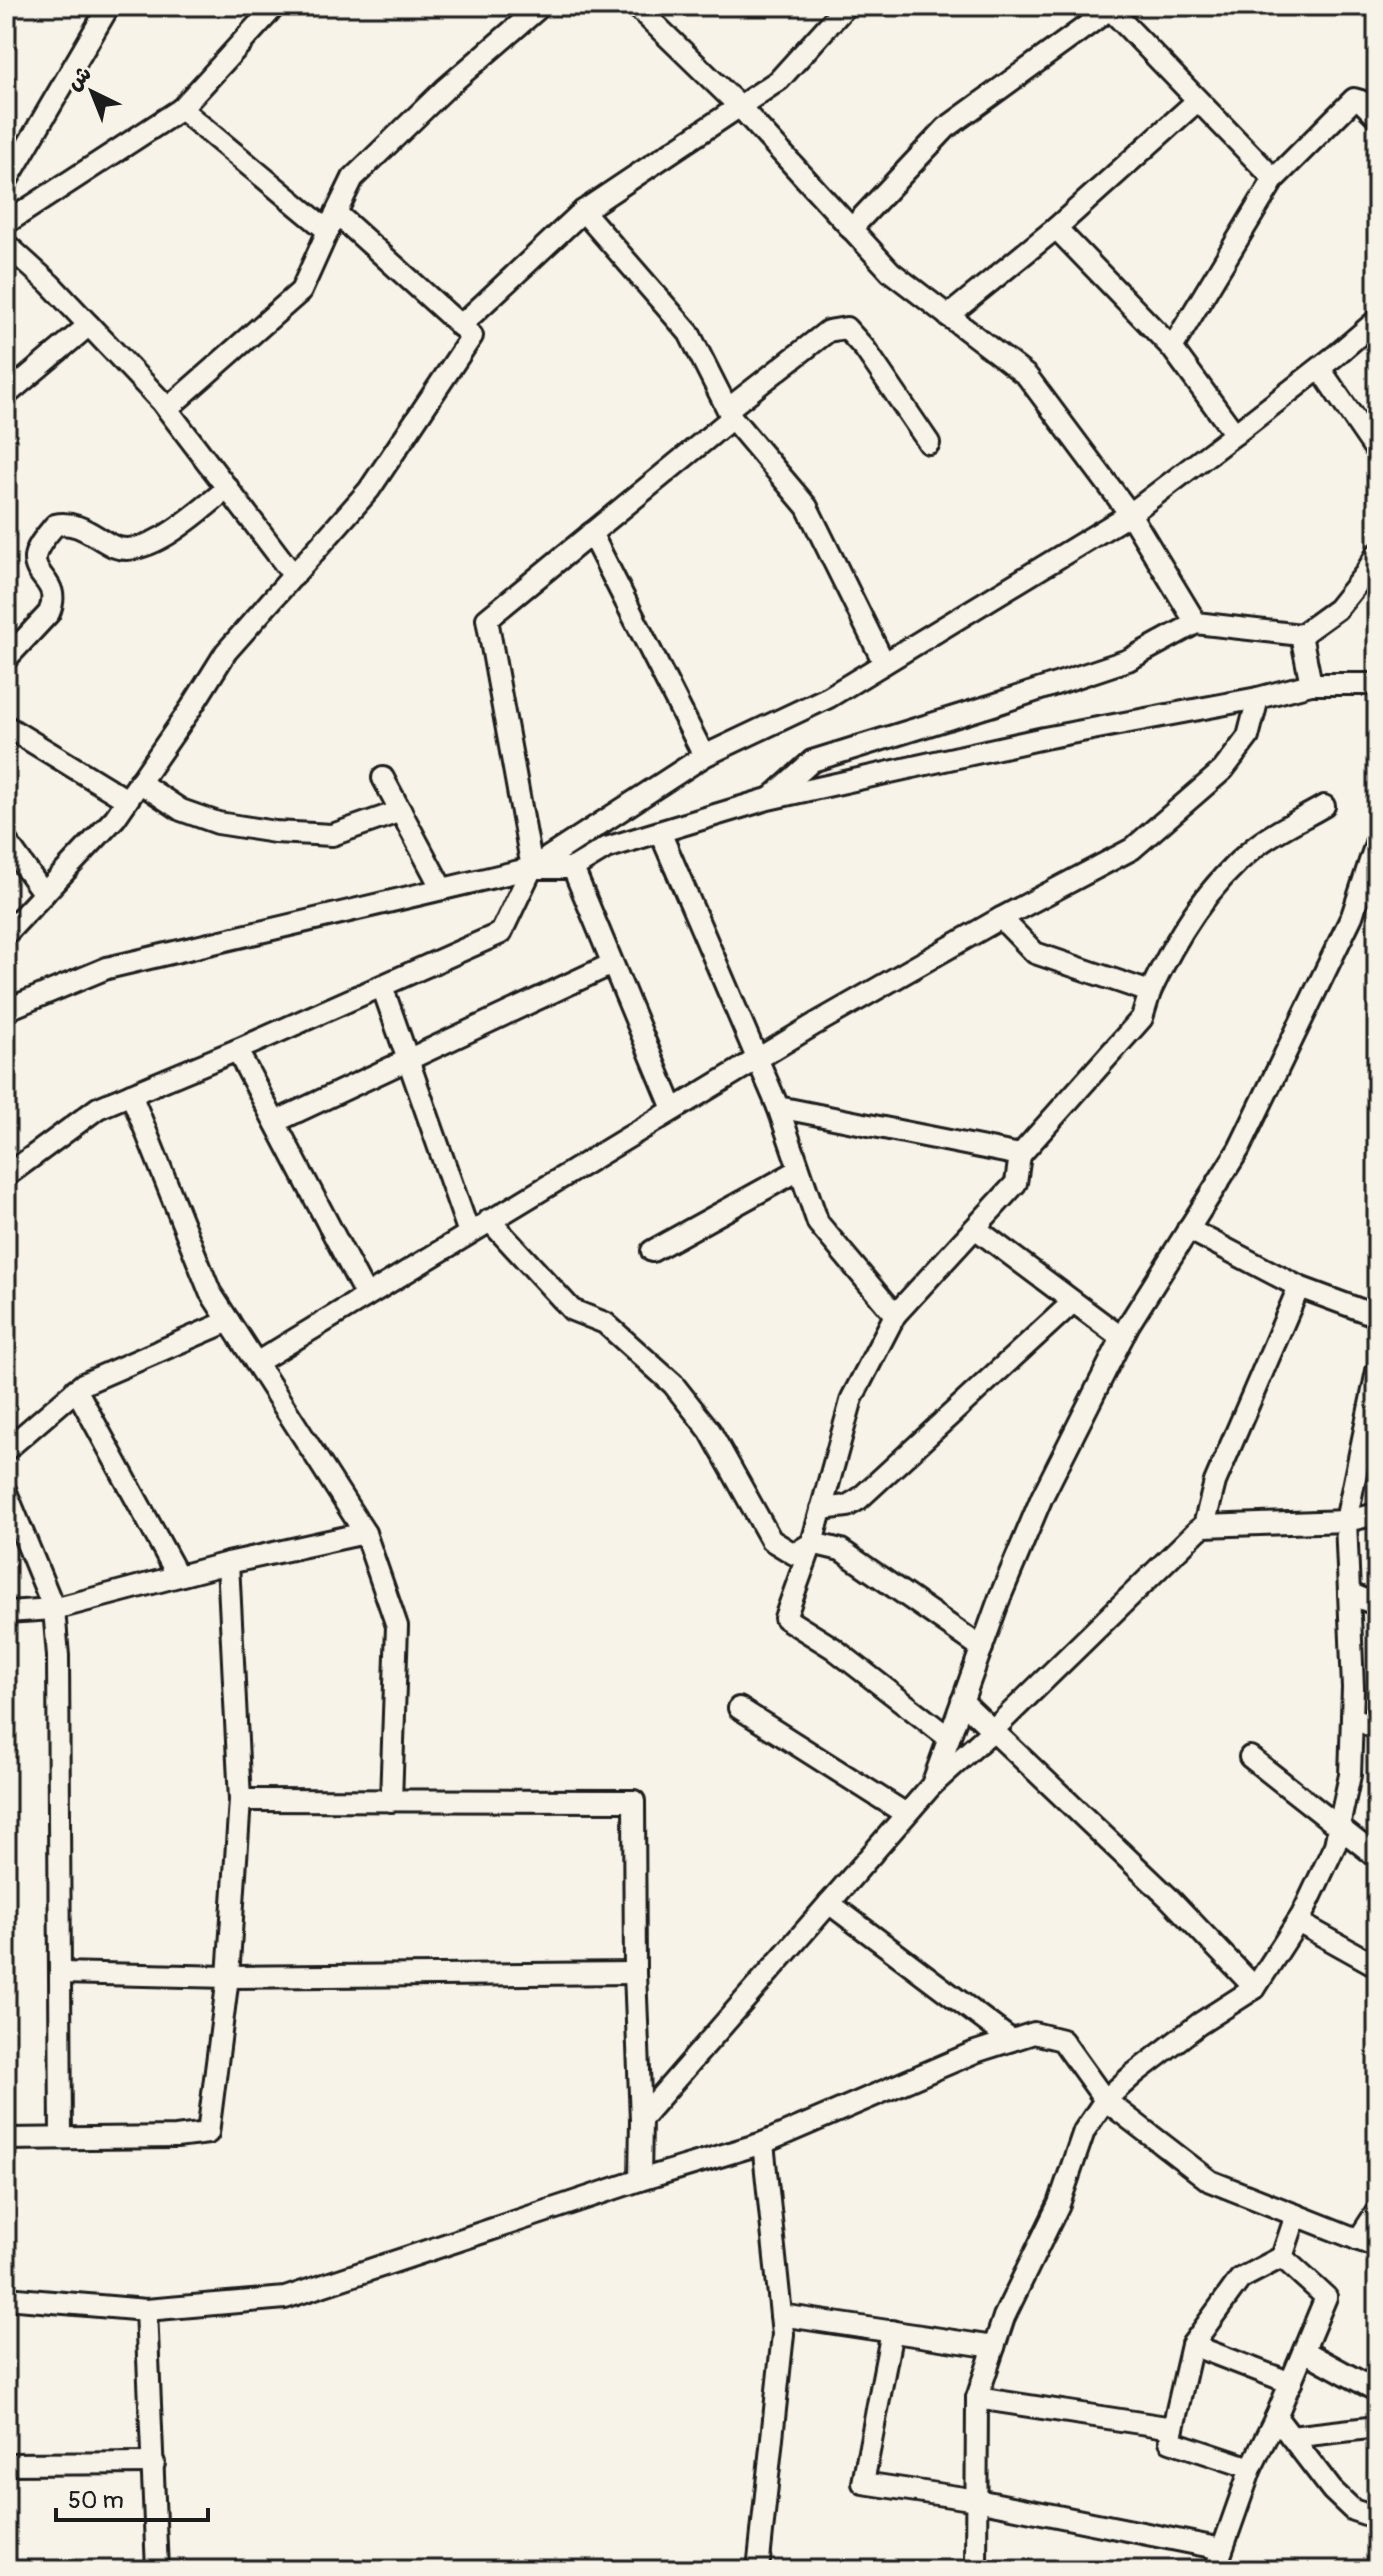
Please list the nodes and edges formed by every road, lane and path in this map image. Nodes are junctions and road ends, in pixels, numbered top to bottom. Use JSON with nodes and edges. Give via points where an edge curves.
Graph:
{"nodes":[{"id":1,"x":109,"y":6,"type":"edge"},
{"id":2,"x":275,"y":6,"type":"edge"},
{"id":3,"x":541,"y":6,"type":"edge"},
{"id":4,"x":636,"y":6,"type":"edge"},
{"id":5,"x":846,"y":6,"type":"edge"},
{"id":6,"x":1197,"y":101,"type":"junction"},
{"id":7,"x":739,"y":106,"type":"junction"},
{"id":8,"x":181,"y":109,"type":"junction"},
{"id":9,"x":1377,"y":117,"type":"edge"},
{"id":10,"x":1274,"y":179,"type":"junction"},
{"id":11,"x":6,"y":182,"type":"edge"},
{"id":12,"x":583,"y":211,"type":"junction"},
{"id":13,"x":332,"y":222,"type":"junction"},
{"id":14,"x":6,"y":223,"type":"edge"},
{"id":15,"x":1056,"y":228,"type":"junction"},
{"id":16,"x":851,"y":229,"type":"junction"},
{"id":17,"x":6,"y":244,"type":"edge"},
{"id":18,"x":948,"y":316,"type":"junction"},
{"id":19,"x":1377,"y":320,"type":"edge"},
{"id":20,"x":89,"y":325,"type":"junction"},
{"id":21,"x":460,"y":326,"type":"junction"},
{"id":22,"x":1172,"y":348,"type":"junction"},
{"id":23,"x":1320,"y":369,"type":"junction"},
{"id":24,"x":6,"y":395,"type":"edge"},
{"id":25,"x":167,"y":409,"type":"junction"},
{"id":26,"x":730,"y":414,"type":"junction"},
{"id":27,"x":1235,"y":434,"type":"junction"},
{"id":28,"x":929,"y":443,"type":"dead end"},
{"id":29,"x":1377,"y":452,"type":"edge"},
{"id":30,"x":228,"y":488,"type":"junction"},
{"id":31,"x":1130,"y":514,"type":"junction"},
{"id":32,"x":591,"y":533,"type":"junction"},
{"id":33,"x":1377,"y":554,"type":"edge"},
{"id":34,"x":294,"y":576,"type":"junction"},
{"id":35,"x":1196,"y":623,"type":"junction"},
{"id":36,"x":1301,"y":635,"type":"junction"},
{"id":37,"x":6,"y":659,"type":"edge"},
{"id":38,"x":884,"y":663,"type":"junction"},
{"id":39,"x":1311,"y":684,"type":"junction"},
{"id":40,"x":1377,"y":684,"type":"edge"},
{"id":41,"x":1258,"y":698,"type":"junction"},
{"id":42,"x":6,"y":726,"type":"edge"},
{"id":43,"x":704,"y":756,"type":"junction"},
{"id":44,"x":383,"y":778,"type":"dead end"},
{"id":45,"x":139,"y":782,"type":"junction"},
{"id":46,"x":768,"y":799,"type":"junction"},
{"id":47,"x":127,"y":800,"type":"junction"},
{"id":48,"x":1324,"y":806,"type":"dead end"},
{"id":49,"x":401,"y":811,"type":"junction"},
{"id":50,"x":660,"y":832,"type":"junction"},
{"id":51,"x":1377,"y":840,"type":"edge"},
{"id":52,"x":6,"y":841,"type":"edge"},
{"id":53,"x":532,"y":868,"type":"junction"},
{"id":54,"x":573,"y":868,"type":"junction"},
{"id":55,"x":442,"y":889,"type":"junction"},
{"id":56,"x":44,"y":894,"type":"junction"},
{"id":57,"x":1001,"y":918,"type":"junction"},
{"id":58,"x":6,"y":934,"type":"edge"},
{"id":59,"x":612,"y":964,"type":"junction"},
{"id":60,"x":382,"y":986,"type":"junction"},
{"id":61,"x":1150,"y":992,"type":"junction"},
{"id":62,"x":6,"y":1010,"type":"edge"},
{"id":63,"x":237,"y":1050,"type":"junction"},
{"id":64,"x":756,"y":1059,"type":"junction"},
{"id":65,"x":408,"y":1060,"type":"junction"},
{"id":66,"x":131,"y":1094,"type":"junction"},
{"id":67,"x":778,"y":1107,"type":"junction"},
{"id":68,"x":673,"y":1109,"type":"junction"},
{"id":69,"x":275,"y":1122,"type":"junction"},
{"id":70,"x":1020,"y":1155,"type":"junction"},
{"id":71,"x":799,"y":1170,"type":"junction"},
{"id":72,"x":6,"y":1176,"type":"edge"},
{"id":73,"x":489,"y":1220,"type":"junction"},
{"id":74,"x":975,"y":1228,"type":"junction"},
{"id":75,"x":1188,"y":1229,"type":"junction"},
{"id":76,"x":469,"y":1233,"type":"junction"},
{"id":77,"x":652,"y":1251,"type":"dead end"},
{"id":78,"x":1299,"y":1287,"type":"junction"},
{"id":79,"x":366,"y":1296,"type":"junction"},
{"id":80,"x":1073,"y":1302,"type":"junction"},
{"id":81,"x":895,"y":1315,"type":"junction"},
{"id":82,"x":1377,"y":1316,"type":"edge"},
{"id":83,"x":229,"y":1321,"type":"junction"},
{"id":84,"x":1122,"y":1338,"type":"junction"},
{"id":85,"x":256,"y":1363,"type":"junction"},
{"id":86,"x":1377,"y":1371,"type":"edge"},
{"id":87,"x":76,"y":1389,"type":"junction"},
{"id":88,"x":6,"y":1450,"type":"edge"},
{"id":89,"x":6,"y":1492,"type":"edge"},
{"id":90,"x":821,"y":1509,"type":"junction"},
{"id":91,"x":1377,"y":1514,"type":"edge"},
{"id":92,"x":1346,"y":1521,"type":"junction"},
{"id":93,"x":1204,"y":1526,"type":"junction"},
{"id":94,"x":365,"y":1533,"type":"junction"},
{"id":95,"x":812,"y":1543,"type":"junction"},
{"id":96,"x":228,"y":1563,"type":"junction"},
{"id":97,"x":178,"y":1576,"type":"junction"},
{"id":98,"x":1349,"y":1593,"type":"junction"},
{"id":99,"x":1377,"y":1605,"type":"edge"},
{"id":100,"x":54,"y":1609,"type":"junction"},
{"id":101,"x":6,"y":1612,"type":"edge"},
{"id":102,"x":982,"y":1648,"type":"junction"},
{"id":103,"x":962,"y":1701,"type":"junction"},
{"id":104,"x":739,"y":1708,"type":"dead end"},
{"id":105,"x":1352,"y":1717,"type":"junction"},
{"id":106,"x":1377,"y":1729,"type":"edge"},
{"id":107,"x":993,"y":1730,"type":"junction"},
{"id":108,"x":949,"y":1738,"type":"junction"},
{"id":109,"x":1250,"y":1757,"type":"dead end"},
{"id":110,"x":932,"y":1785,"type":"junction"},
{"id":111,"x":240,"y":1800,"type":"junction"},
{"id":112,"x":391,"y":1801,"type":"junction"},
{"id":113,"x":906,"y":1814,"type":"junction"},
{"id":114,"x":1339,"y":1825,"type":"junction"},
{"id":115,"x":1377,"y":1857,"type":"edge"},
{"id":116,"x":829,"y":1903,"type":"junction"},
{"id":117,"x":1298,"y":1922,"type":"junction"},
{"id":118,"x":1377,"y":1966,"type":"edge"},
{"id":119,"x":60,"y":1973,"type":"junction"},
{"id":120,"x":635,"y":1973,"type":"junction"},
{"id":121,"x":228,"y":1977,"type":"junction"},
{"id":122,"x":1255,"y":1988,"type":"junction"},
{"id":123,"x":1011,"y":2040,"type":"junction"},
{"id":124,"x":1105,"y":2100,"type":"junction"},
{"id":125,"x":641,"y":2119,"type":"junction"},
{"id":126,"x":61,"y":2138,"type":"junction"},
{"id":127,"x":6,"y":2139,"type":"edge"},
{"id":128,"x":763,"y":2143,"type":"junction"},
{"id":129,"x":640,"y":2180,"type":"junction"},
{"id":130,"x":1377,"y":2211,"type":"edge"},
{"id":131,"x":1296,"y":2215,"type":"junction"},
{"id":132,"x":1367,"y":2244,"type":"edge"},
{"id":133,"x":1282,"y":2257,"type":"junction"},
{"id":134,"x":6,"y":2298,"type":"edge"},
{"id":135,"x":146,"y":2310,"type":"junction"},
{"id":136,"x":781,"y":2315,"type":"junction"},
{"id":137,"x":892,"y":2331,"type":"junction"},
{"id":138,"x":1192,"y":2345,"type":"junction"},
{"id":139,"x":994,"y":2347,"type":"junction"},
{"id":140,"x":1304,"y":2351,"type":"junction"},
{"id":141,"x":1291,"y":2383,"type":"junction"},
{"id":142,"x":1377,"y":2391,"type":"edge"},
{"id":143,"x":977,"y":2398,"type":"junction"},
{"id":144,"x":1276,"y":2417,"type":"junction"},
{"id":145,"x":1377,"y":2427,"type":"edge"},
{"id":146,"x":1173,"y":2428,"type":"junction"},
{"id":147,"x":1291,"y":2437,"type":"junction"},
{"id":148,"x":154,"y":2463,"type":"junction"},
{"id":149,"x":6,"y":2464,"type":"edge"},
{"id":150,"x":1251,"y":2468,"type":"junction"},
{"id":151,"x":977,"y":2500,"type":"junction"},
{"id":152,"x":1377,"y":2518,"type":"edge"},
{"id":153,"x":1222,"y":2549,"type":"junction"},
{"id":154,"x":157,"y":2570,"type":"edge"},
{"id":155,"x":758,"y":2570,"type":"edge"},
{"id":156,"x":976,"y":2570,"type":"edge"},
{"id":157,"x":1215,"y":2570,"type":"edge"}],
"edges":[{"from":1,"to":11,"type":"street"},
{"from":2,"to":8,"type":"street"},
{"from":3,"to":13,"type":"street","via":[[353,178]]},
{"from":4,"to":7,"type":"street"},
{"from":5,"to":7,"type":"street","via":[[779,80]]},
{"from":6,"to":10,"type":"street"},
{"from":6,"to":15,"type":"street"},
{"from":6,"to":16,"type":"street","via":[[1110,9],[946,128]]},
{"from":7,"to":12,"type":"street"},
{"from":7,"to":16,"type":"street"},
{"from":8,"to":13,"type":"street"},
{"from":8,"to":14,"type":"street"},
{"from":9,"to":10,"type":"street","via":[[1354,99]]},
{"from":10,"to":22,"type":"street"},
{"from":12,"to":21,"type":"street"},
{"from":12,"to":26,"type":"street","via":[[689,333]]},
{"from":13,"to":21,"type":"street"},
{"from":13,"to":25,"type":"street","via":[[301,291]]},
{"from":15,"to":18,"type":"street"},
{"from":15,"to":22,"type":"street"},
{"from":16,"to":18,"type":"street","via":[[891,272]]},
{"from":17,"to":20,"type":"street"},
{"from":18,"to":31,"type":"street","via":[[1027,376]]},
{"from":19,"to":23,"type":"street"},
{"from":20,"to":24,"type":"street"},
{"from":20,"to":25,"type":"street"},
{"from":21,"to":34,"type":"street","via":[[472,336],[416,421],[369,490]]},
{"from":22,"to":27,"type":"street"},
{"from":23,"to":27,"type":"street"},
{"from":23,"to":29,"type":"street"},
{"from":25,"to":30,"type":"street"},
{"from":26,"to":28,"type":"street","via":[[828,331],[846,328]]},
{"from":26,"to":32,"type":"street"},
{"from":26,"to":38,"type":"street","via":[[807,507]]},
{"from":27,"to":31,"type":"street"},
{"from":30,"to":34,"type":"street"},
{"from":30,"to":37,"type":"street","via":[[163,537],[130,550],[77,526],[55,525],[35,556],[53,593],[52,606]]},
{"from":31,"to":35,"type":"street"},
{"from":31,"to":38,"type":"street"},
{"from":32,"to":43,"type":"street"},
{"from":32,"to":53,"type":"street","via":[[487,619]]},
{"from":33,"to":36,"type":"street","via":[[1337,609]]},
{"from":34,"to":45,"type":"street","via":[[226,652]]},
{"from":35,"to":36,"type":"street"},
{"from":35,"to":46,"type":"street","via":[[1128,660],[812,761]]},
{"from":36,"to":39,"type":"street"},
{"from":38,"to":43,"type":"street","via":[[829,697]]},
{"from":39,"to":40,"type":"street"},
{"from":39,"to":41,"type":"street"},
{"from":41,"to":46,"type":"street","via":[[1044,738]]},
{"from":41,"to":57,"type":"street","via":[[1248,737],[1223,770],[1168,820],[1132,849]]},
{"from":42,"to":47,"type":"street"},
{"from":43,"to":53,"type":"street"},
{"from":44,"to":49,"type":"street"},
{"from":45,"to":47,"type":"street"},
{"from":45,"to":49,"type":"street","via":[[181,810],[218,823],[275,832],[332,835]]},
{"from":46,"to":50,"type":"street"},
{"from":47,"to":56,"type":"street"},
{"from":48,"to":61,"type":"street","via":[[1256,847],[1203,900]]},
{"from":49,"to":55,"type":"street"},
{"from":50,"to":54,"type":"street","via":[[606,848]]},
{"from":50,"to":64,"type":"street"},
{"from":51,"to":75,"type":"street","via":[[1352,916],[1246,1136]]},
{"from":52,"to":56,"type":"street"},
{"from":53,"to":54,"type":"street"},
{"from":53,"to":55,"type":"street"},
{"from":53,"to":60,"type":"street","via":[[501,933]]},
{"from":54,"to":59,"type":"street"},
{"from":55,"to":62,"type":"street","via":[[107,968]]},
{"from":56,"to":58,"type":"street"},
{"from":57,"to":61,"type":"street","via":[[1035,953]]},
{"from":57,"to":64,"type":"street"},
{"from":59,"to":65,"type":"street"},
{"from":59,"to":68,"type":"street"},
{"from":60,"to":63,"type":"street"},
{"from":60,"to":65,"type":"street"},
{"from":61,"to":70,"type":"street","via":[[1142,1018]]},
{"from":63,"to":66,"type":"street"},
{"from":63,"to":69,"type":"street"},
{"from":64,"to":67,"type":"street"},
{"from":64,"to":68,"type":"street"},
{"from":65,"to":69,"type":"street"},
{"from":65,"to":76,"type":"street"},
{"from":66,"to":72,"type":"street","via":[[98,1108]]},
{"from":66,"to":83,"type":"street","via":[[210,1292]]},
{"from":67,"to":70,"type":"street"},
{"from":67,"to":71,"type":"street"},
{"from":68,"to":73,"type":"street"},
{"from":69,"to":79,"type":"street"},
{"from":70,"to":74,"type":"street","via":[[1016,1183]]},
{"from":71,"to":77,"type":"street"},
{"from":71,"to":81,"type":"street","via":[[818,1223]]},
{"from":73,"to":76,"type":"street"},
{"from":73,"to":95,"type":"street","via":[[572,1310],[605,1323],[673,1384],[710,1431],[771,1540],[794,1554]]},
{"from":74,"to":80,"type":"street"},
{"from":74,"to":81,"type":"street"},
{"from":75,"to":78,"type":"street"},
{"from":75,"to":84,"type":"street"},
{"from":76,"to":79,"type":"street"},
{"from":78,"to":82,"type":"street"},
{"from":78,"to":93,"type":"street","via":[[1215,1482]]},
{"from":79,"to":85,"type":"street"},
{"from":80,"to":84,"type":"street"},
{"from":80,"to":90,"type":"street","via":[[859,1499]]},
{"from":81,"to":90,"type":"street","via":[[852,1398]]},
{"from":83,"to":85,"type":"street"},
{"from":83,"to":87,"type":"street"},
{"from":84,"to":102,"type":"street","via":[[1042,1497]]},
{"from":85,"to":94,"type":"street"},
{"from":86,"to":92,"type":"street"},
{"from":87,"to":88,"type":"street"},
{"from":87,"to":97,"type":"street"},
{"from":89,"to":100,"type":"street"},
{"from":90,"to":95,"type":"street"},
{"from":91,"to":92,"type":"street"},
{"from":92,"to":93,"type":"street"},
{"from":92,"to":98,"type":"street"},
{"from":93,"to":107,"type":"street"},
{"from":94,"to":96,"type":"street"},
{"from":94,"to":112,"type":"street","via":[[397,1626]]},
{"from":95,"to":102,"type":"street","via":[[841,1550]]},
{"from":95,"to":108,"type":"street","via":[[785,1618],[833,1648]]},
{"from":96,"to":97,"type":"street"},
{"from":96,"to":111,"type":"street"},
{"from":97,"to":100,"type":"street"},
{"from":98,"to":99,"type":"street"},
{"from":98,"to":105,"type":"street"},
{"from":100,"to":101,"type":"street"},
{"from":100,"to":119,"type":"street"},
{"from":102,"to":103,"type":"street"},
{"from":103,"to":107,"type":"street"},
{"from":103,"to":108,"type":"street"},
{"from":104,"to":113,"type":"street"},
{"from":105,"to":106,"type":"street"},
{"from":105,"to":114,"type":"street","via":[[1350,1775]]},
{"from":107,"to":110,"type":"street"},
{"from":107,"to":122,"type":"street"},
{"from":108,"to":110,"type":"street"},
{"from":109,"to":114,"type":"street"},
{"from":110,"to":113,"type":"street"},
{"from":111,"to":112,"type":"street"},
{"from":111,"to":121,"type":"street"},
{"from":112,"to":120,"type":"street","via":[[634,1801]]},
{"from":113,"to":116,"type":"street"},
{"from":114,"to":115,"type":"street"},
{"from":114,"to":117,"type":"street","via":[[1335,1845]]},
{"from":116,"to":123,"type":"street"},
{"from":116,"to":125,"type":"street"},
{"from":117,"to":118,"type":"street"},
{"from":117,"to":122,"type":"street"},
{"from":119,"to":121,"type":"street"},
{"from":119,"to":126,"type":"street"},
{"from":120,"to":121,"type":"street"},
{"from":120,"to":125,"type":"street"},
{"from":121,"to":126,"type":"street","via":[[208,2133]]},
{"from":122,"to":124,"type":"street","via":[[1199,2024]]},
{"from":123,"to":124,"type":"street","via":[[1034,2033],[1062,2040]]},
{"from":123,"to":128,"type":"street"},
{"from":124,"to":131,"type":"street","via":[[1210,2181]]},
{"from":124,"to":139,"type":"street","via":[[1084,2131],[1059,2204]]},
{"from":125,"to":129,"type":"street"},
{"from":126,"to":127,"type":"street"},
{"from":128,"to":129,"type":"street"},
{"from":128,"to":136,"type":"street"},
{"from":129,"to":135,"type":"street","via":[[285,2298]]},
{"from":130,"to":132,"type":"street"},
{"from":131,"to":132,"type":"street"},
{"from":131,"to":133,"type":"street"},
{"from":133,"to":138,"type":"street","via":[[1240,2279]]},
{"from":133,"to":140,"type":"street","via":[[1326,2297]]},
{"from":134,"to":135,"type":"street"},
{"from":135,"to":148,"type":"street"},
{"from":136,"to":137,"type":"street"},
{"from":136,"to":155,"type":"street"},
{"from":137,"to":139,"type":"street"},
{"from":137,"to":151,"type":"street","via":[[863,2483]]},
{"from":138,"to":141,"type":"street"},
{"from":138,"to":146,"type":"street"},
{"from":139,"to":143,"type":"street"},
{"from":140,"to":141,"type":"street"},
{"from":140,"to":142,"type":"street"},
{"from":141,"to":144,"type":"street"},
{"from":143,"to":146,"type":"street"},
{"from":143,"to":151,"type":"street"},
{"from":144,"to":147,"type":"street"},
{"from":144,"to":150,"type":"street"},
{"from":145,"to":147,"type":"street"},
{"from":146,"to":150,"type":"street","via":[[1170,2441]]},
{"from":147,"to":152,"type":"street","via":[[1353,2510]]},
{"from":148,"to":149,"type":"street"},
{"from":148,"to":154,"type":"street"},
{"from":150,"to":153,"type":"street"},
{"from":151,"to":153,"type":"street"},
{"from":151,"to":156,"type":"street"},
{"from":153,"to":157,"type":"street"}]}
